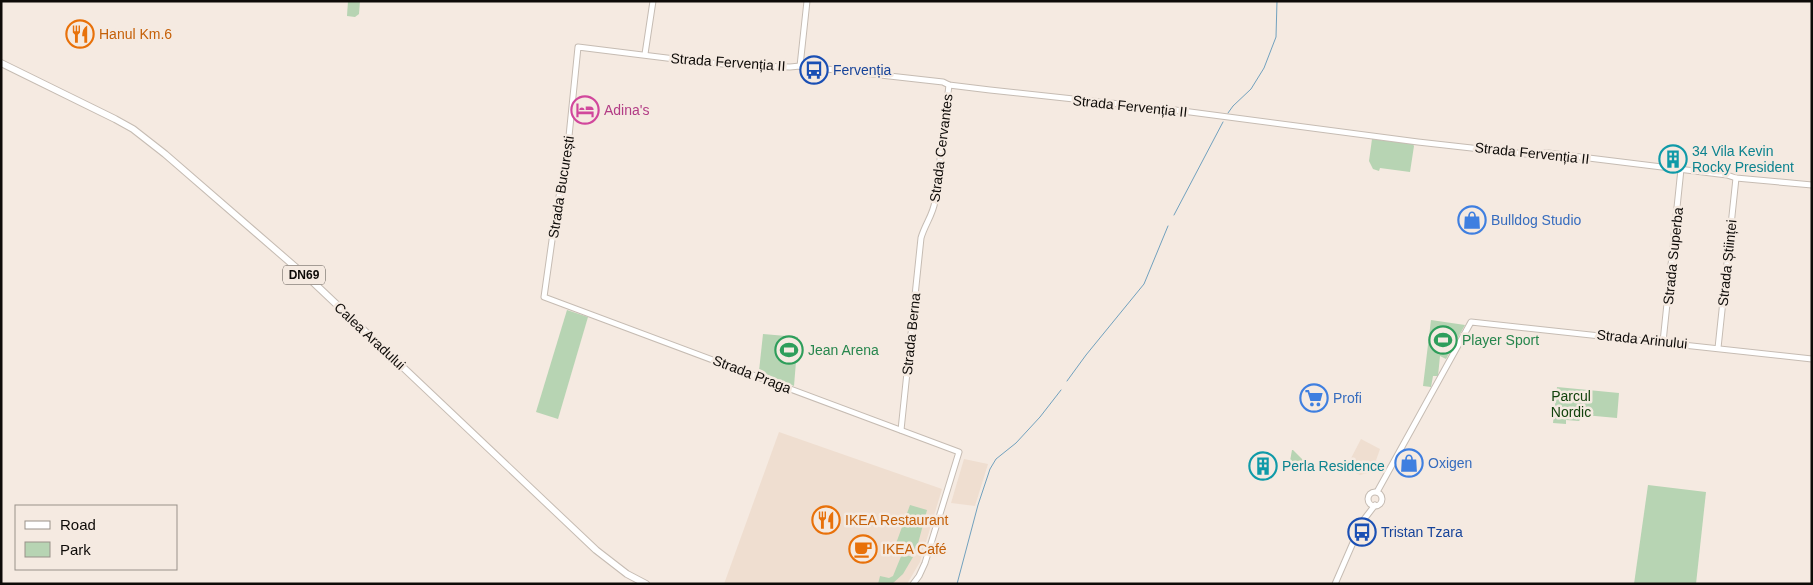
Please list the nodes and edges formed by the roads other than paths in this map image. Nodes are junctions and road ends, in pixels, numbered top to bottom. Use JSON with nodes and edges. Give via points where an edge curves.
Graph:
{"nodes":[{"id":1,"x":653,"y":1,"type":"edge"},
{"id":2,"x":807,"y":1,"type":"edge"},
{"id":3,"x":578,"y":47,"type":"joint"},
{"id":4,"x":645,"y":54,"type":"junction"},
{"id":5,"x":1,"y":63,"type":"edge"},
{"id":6,"x":800,"y":66,"type":"junction"},
{"id":7,"x":949,"y":85,"type":"junction"},
{"id":8,"x":1682,"y":169,"type":"junction"},
{"id":9,"x":1812,"y":177,"type":"edge"},
{"id":10,"x":1736,"y":178,"type":"junction"},
{"id":11,"x":1811,"y":185,"type":"edge"},
{"id":12,"x":921,"y":238,"type":"joint"},
{"id":13,"x":544,"y":297,"type":"joint"},
{"id":14,"x":1663,"y":342,"type":"junction"},
{"id":15,"x":1718,"y":348,"type":"junction"},
{"id":16,"x":1812,"y":359,"type":"edge"},
{"id":17,"x":901,"y":430,"type":"junction"},
{"id":18,"x":1379,"y":494,"type":"junction"},
{"id":19,"x":1373,"y":504,"type":"junction"},
{"id":20,"x":646,"y":584,"type":"edge"},
{"id":21,"x":913,"y":584,"type":"edge"},
{"id":22,"x":1335,"y":584,"type":"edge"}],
"edges":[{"from":1,"to":4,"type":"street"},
{"from":2,"to":6,"type":"street"},
{"from":3,"to":4,"type":"street","name":"Strada Fervenția II"},
{"from":3,"to":13,"type":"street","name":"Strada București","via":[[568,146]]},
{"from":4,"to":6,"type":"street","name":"Strada Fervenția II","via":[[747,66]]},
{"from":5,"to":20,"type":"main road","name":"Calea Aradului","number":"DN69","via":[[115,119],[165,154],[315,284],[596,550]]},
{"from":6,"to":7,"type":"street","name":"Strada Fervenția II"},
{"from":7,"to":8,"type":"street","name":"Strada Fervenția II","via":[[1418,142]]},
{"from":7,"to":12,"type":"street","name":"Strada Cervantes","via":[[936,201]]},
{"from":8,"to":10,"type":"street","name":"Strada Fervenția II"},
{"from":8,"to":14,"type":"street","name":"Strada Superba"},
{"from":9,"to":11,"type":"street"},
{"from":10,"to":11,"type":"street","name":"Strada Fervenția II"},
{"from":10,"to":15,"type":"street","name":"Strada Științei"},
{"from":12,"to":17,"type":"street","name":"Strada Berna"},
{"from":13,"to":17,"type":"street","name":"Strada Praga"},
{"from":14,"to":15,"type":"street","name":"Strada Arinului"},
{"from":14,"to":18,"type":"street","name":"Strada Arinului","via":[[1471,322]]},
{"from":15,"to":16,"type":"street","name":"Strada Arinului"},
{"from":17,"to":21,"type":"street","name":"Strada Praga","via":[[959,452],[925,563]]},
{"from":18,"to":19,"type":"street","via":[[1382,501]]},
{"from":18,"to":19,"type":"street","via":[[1370,495]]},
{"from":19,"to":22,"type":"street"}]}
